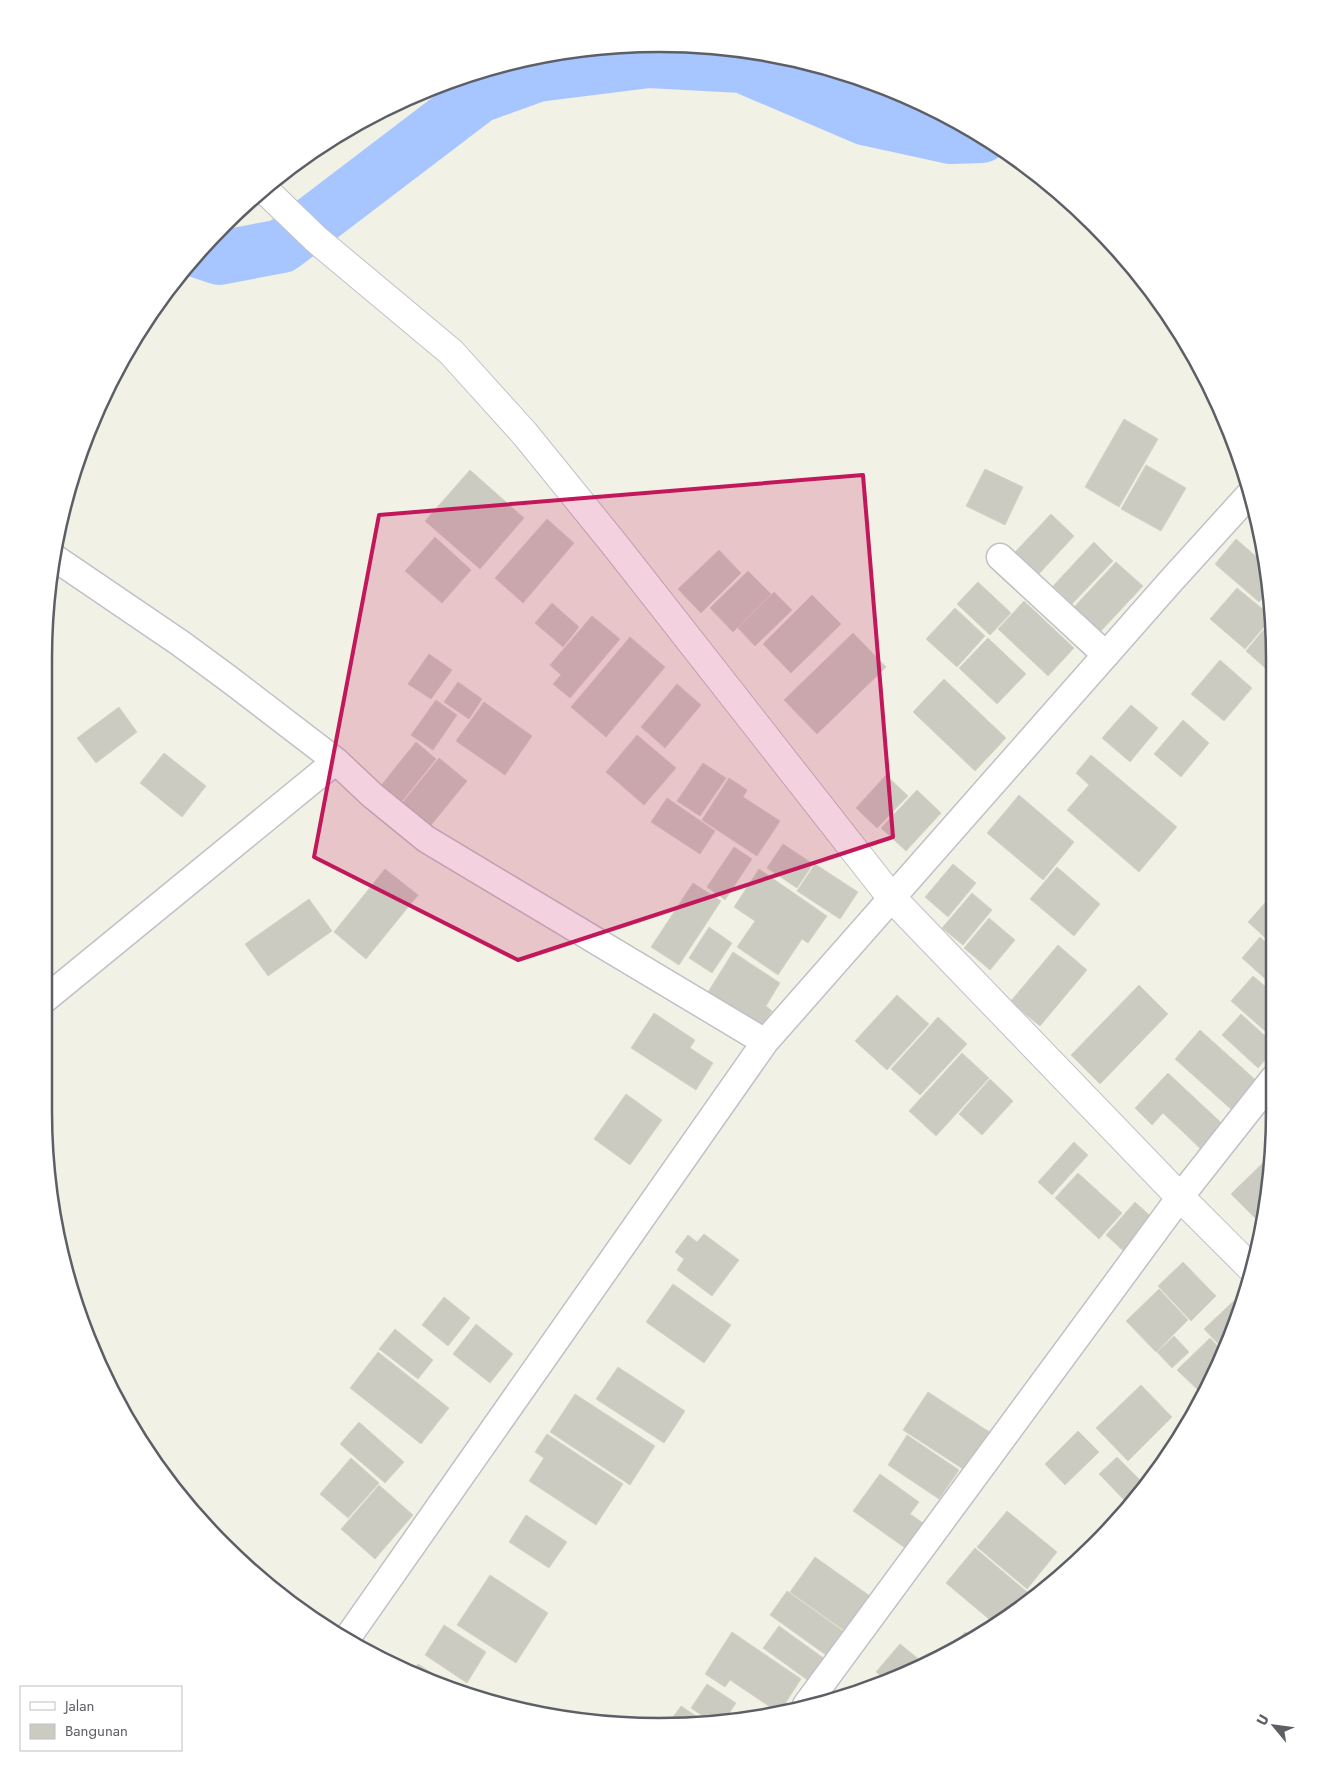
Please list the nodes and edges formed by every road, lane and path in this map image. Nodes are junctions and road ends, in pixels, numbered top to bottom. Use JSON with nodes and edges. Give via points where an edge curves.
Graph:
{"nodes":[{"id":1,"x":270,"y":194,"type":"edge"},
{"id":2,"x":1245,"y":499,"type":"edge"},
{"id":3,"x":1000,"y":557,"type":"dead end"},
{"id":4,"x":61,"y":562,"type":"edge"},
{"id":5,"x":1106,"y":655,"type":"junction"},
{"id":6,"x":336,"y":761,"type":"junction"},
{"id":7,"x":891,"y":897,"type":"junction"},
{"id":8,"x":52,"y":993,"type":"edge"},
{"id":9,"x":765,"y":1042,"type":"junction"},
{"id":10,"x":1266,"y":1088,"type":"edge"},
{"id":11,"x":1180,"y":1197,"type":"junction"},
{"id":12,"x":1247,"y":1264,"type":"edge"},
{"id":13,"x":350,"y":1634,"type":"edge"},
{"id":14,"x":810,"y":1700,"type":"edge"}],
"edges":[{"from":1,"to":7,"type":"street","via":[[317,240],[451,352],[525,434]]},
{"from":2,"to":5,"type":"street"},
{"from":3,"to":5,"type":"street"},
{"from":4,"to":6,"type":"street","via":[[180,643]]},
{"from":5,"to":7,"type":"street"},
{"from":6,"to":8,"type":"street"},
{"from":6,"to":9,"type":"street","via":[[426,839]]},
{"from":7,"to":9,"type":"street"},
{"from":7,"to":11,"type":"street"},
{"from":9,"to":13,"type":"street"},
{"from":10,"to":11,"type":"street"},
{"from":11,"to":12,"type":"street"},
{"from":11,"to":14,"type":"street"}]}
